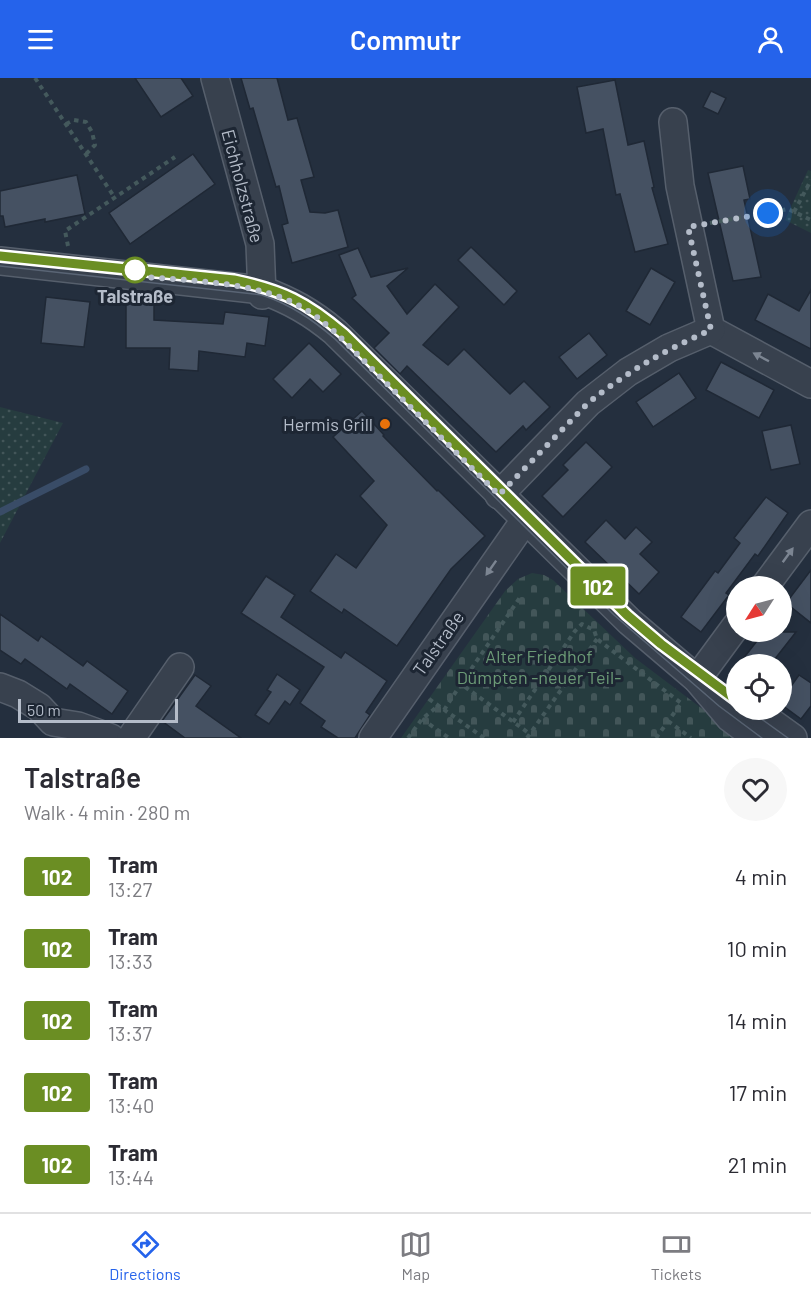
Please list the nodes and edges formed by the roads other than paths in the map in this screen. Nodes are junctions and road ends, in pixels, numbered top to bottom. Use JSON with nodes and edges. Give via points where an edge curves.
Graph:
{"nodes":[{"id":1,"x":215,"y":78,"type":"edge"},
{"id":2,"x":674,"y":122,"type":"dead end"},
{"id":3,"x":0,"y":261,"type":"edge"},
{"id":4,"x":262,"y":293,"type":"junction"},
{"id":5,"x":711,"y":330,"type":"junction"},
{"id":6,"x":811,"y":384,"type":"edge"},
{"id":7,"x":499,"y":495,"type":"junction"},
{"id":8,"x":525,"y":520,"type":"junction"},
{"id":9,"x":811,"y":524,"type":"edge"},
{"id":10,"x":772,"y":576,"type":"edge"},
{"id":11,"x":726,"y":640,"type":"edge"},
{"id":12,"x":180,"y":667,"type":"dead end"},
{"id":13,"x":698,"y":679,"type":"junction"},
{"id":14,"x":0,"y":687,"type":"edge"},
{"id":15,"x":726,"y":692,"type":"edge"},
{"id":16,"x":768,"y":720,"type":"edge"},
{"id":17,"x":111,"y":738,"type":"edge"},
{"id":18,"x":131,"y":738,"type":"edge"},
{"id":19,"x":373,"y":738,"type":"edge"},
{"id":20,"x":757,"y":738,"type":"edge"},
{"id":21,"x":793,"y":738,"type":"edge"}],
"edges":[{"from":1,"to":4,"type":"street","name":"Eichholzstraße","via":[[260,244]]},
{"from":2,"to":5,"type":"street","via":[[680,186]]},
{"from":3,"to":4,"type":"street"},
{"from":4,"to":7,"type":"street","via":[[288,300],[314,314]]},
{"from":6,"to":5,"type":"street","one_way":true},
{"from":5,"to":7,"type":"street","via":[[669,348],[620,378],[588,403]]},
{"from":7,"to":8,"type":"street"},
{"from":8,"to":13,"type":"street","via":[[630,622]]},
{"from":8,"to":19,"type":"street","name":"Talstraße","one_way":true},
{"from":10,"to":9,"type":"street","one_way":true},
{"from":11,"to":13,"type":"street"},
{"from":12,"to":18,"type":"street"},
{"from":13,"to":15,"type":"street"},
{"from":13,"to":20,"type":"street","via":[[730,718]]},
{"from":14,"to":17,"type":"street","via":[[39,707],[53,722]]},
{"from":16,"to":21,"type":"street"}]}
